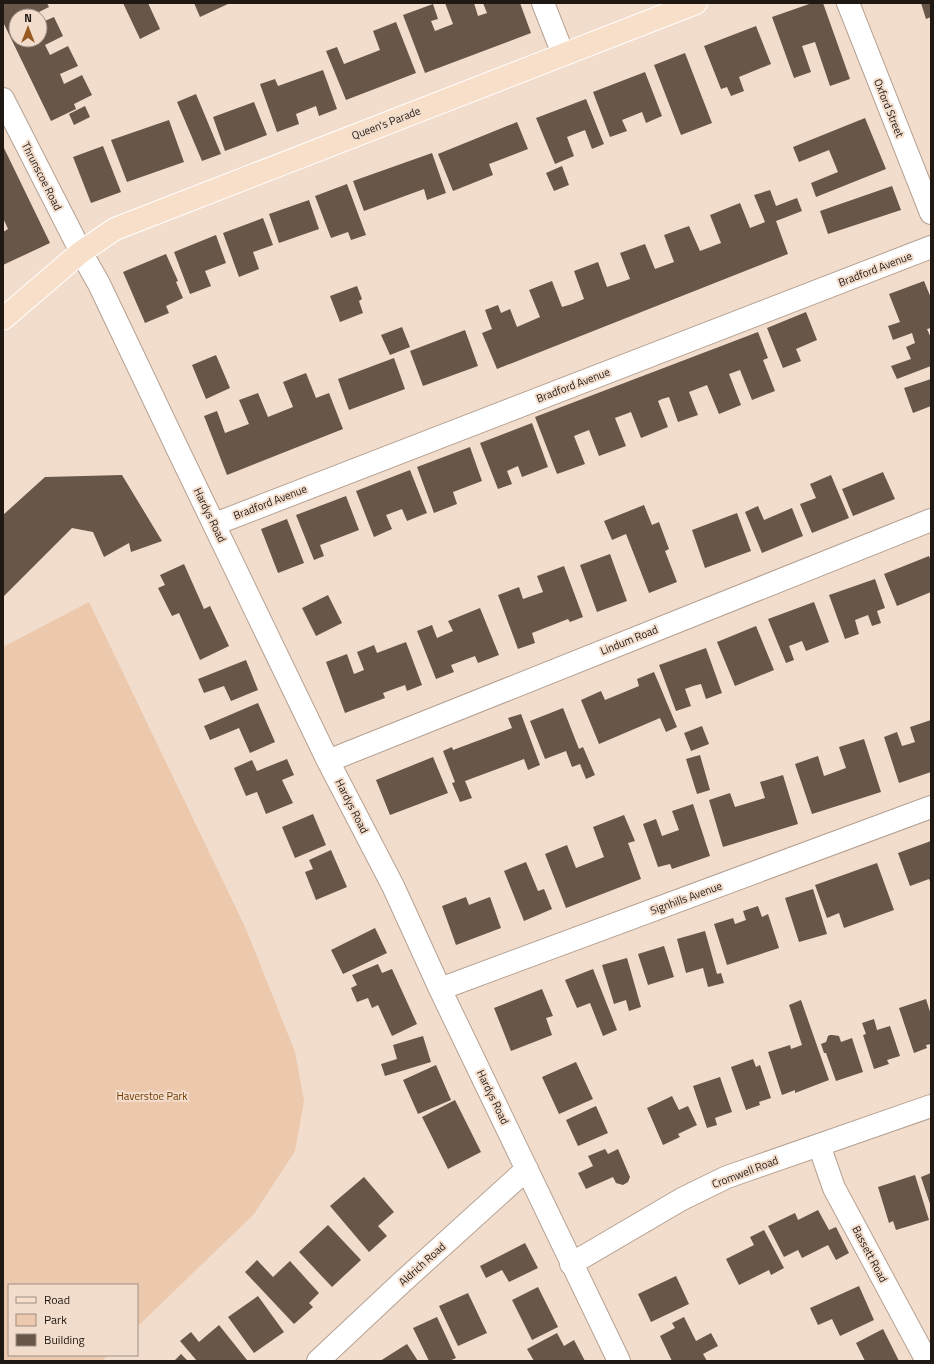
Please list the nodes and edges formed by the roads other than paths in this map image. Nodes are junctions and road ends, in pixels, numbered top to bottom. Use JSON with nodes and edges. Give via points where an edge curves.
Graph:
{"nodes":[{"id":1,"x":543,"y":3,"type":"edge"},
{"id":2,"x":696,"y":3,"type":"edge"},
{"id":3,"x":848,"y":3,"type":"edge"},
{"id":4,"x":563,"y":54,"type":"junction"},
{"id":5,"x":3,"y":99,"type":"edge"},
{"id":6,"x":931,"y":214,"type":"edge"},
{"id":7,"x":931,"y":248,"type":"edge"},
{"id":8,"x":81,"y":252,"type":"junction"},
{"id":9,"x":3,"y":319,"type":"edge"},
{"id":10,"x":931,"y":520,"type":"edge"},
{"id":11,"x":215,"y":524,"type":"junction"},
{"id":12,"x":328,"y":761,"type":"junction"},
{"id":13,"x":931,"y":807,"type":"edge"},
{"id":14,"x":440,"y":988,"type":"junction"},
{"id":15,"x":931,"y":1106,"type":"edge"},
{"id":16,"x":819,"y":1145,"type":"junction"},
{"id":17,"x":528,"y":1169,"type":"junction"},
{"id":18,"x":571,"y":1264,"type":"junction"},
{"id":19,"x":318,"y":1361,"type":"edge"},
{"id":20,"x":619,"y":1361,"type":"edge"},
{"id":21,"x":927,"y":1361,"type":"edge"}],
"edges":[{"from":1,"to":4,"type":"street"},
{"from":2,"to":4,"type":"main road","name":"Queen's Parade"},
{"from":3,"to":6,"type":"street","name":"Oxford Street"},
{"from":4,"to":8,"type":"main road","name":"Queen's Parade","via":[[115,229]]},
{"from":5,"to":8,"type":"street","name":"Thrunscoe Road"},
{"from":7,"to":11,"type":"street","name":"Bradford Avenue"},
{"from":8,"to":9,"type":"main road","name":"Queen's Parade"},
{"from":8,"to":11,"type":"street","name":"Hardys Road","via":[[99,284]]},
{"from":10,"to":12,"type":"street","name":"Lindum Road"},
{"from":11,"to":12,"type":"street","name":"Hardys Road"},
{"from":12,"to":14,"type":"street","name":"Hardys Road","via":[[393,886]]},
{"from":13,"to":14,"type":"street","name":"Signhills Avenue"},
{"from":14,"to":17,"type":"street","name":"Hardys Road"},
{"from":15,"to":16,"type":"street","name":"Cromwell Road"},
{"from":16,"to":18,"type":"street","name":"Cromwell Road","via":[[727,1177],[688,1196]]},
{"from":16,"to":21,"type":"street","name":"Bassett Road","via":[[834,1188]]},
{"from":17,"to":18,"type":"street","name":"Hardys Road"},
{"from":17,"to":19,"type":"street","name":"Aldrich Road"},
{"from":18,"to":20,"type":"street","name":"Hardys Road"}]}
